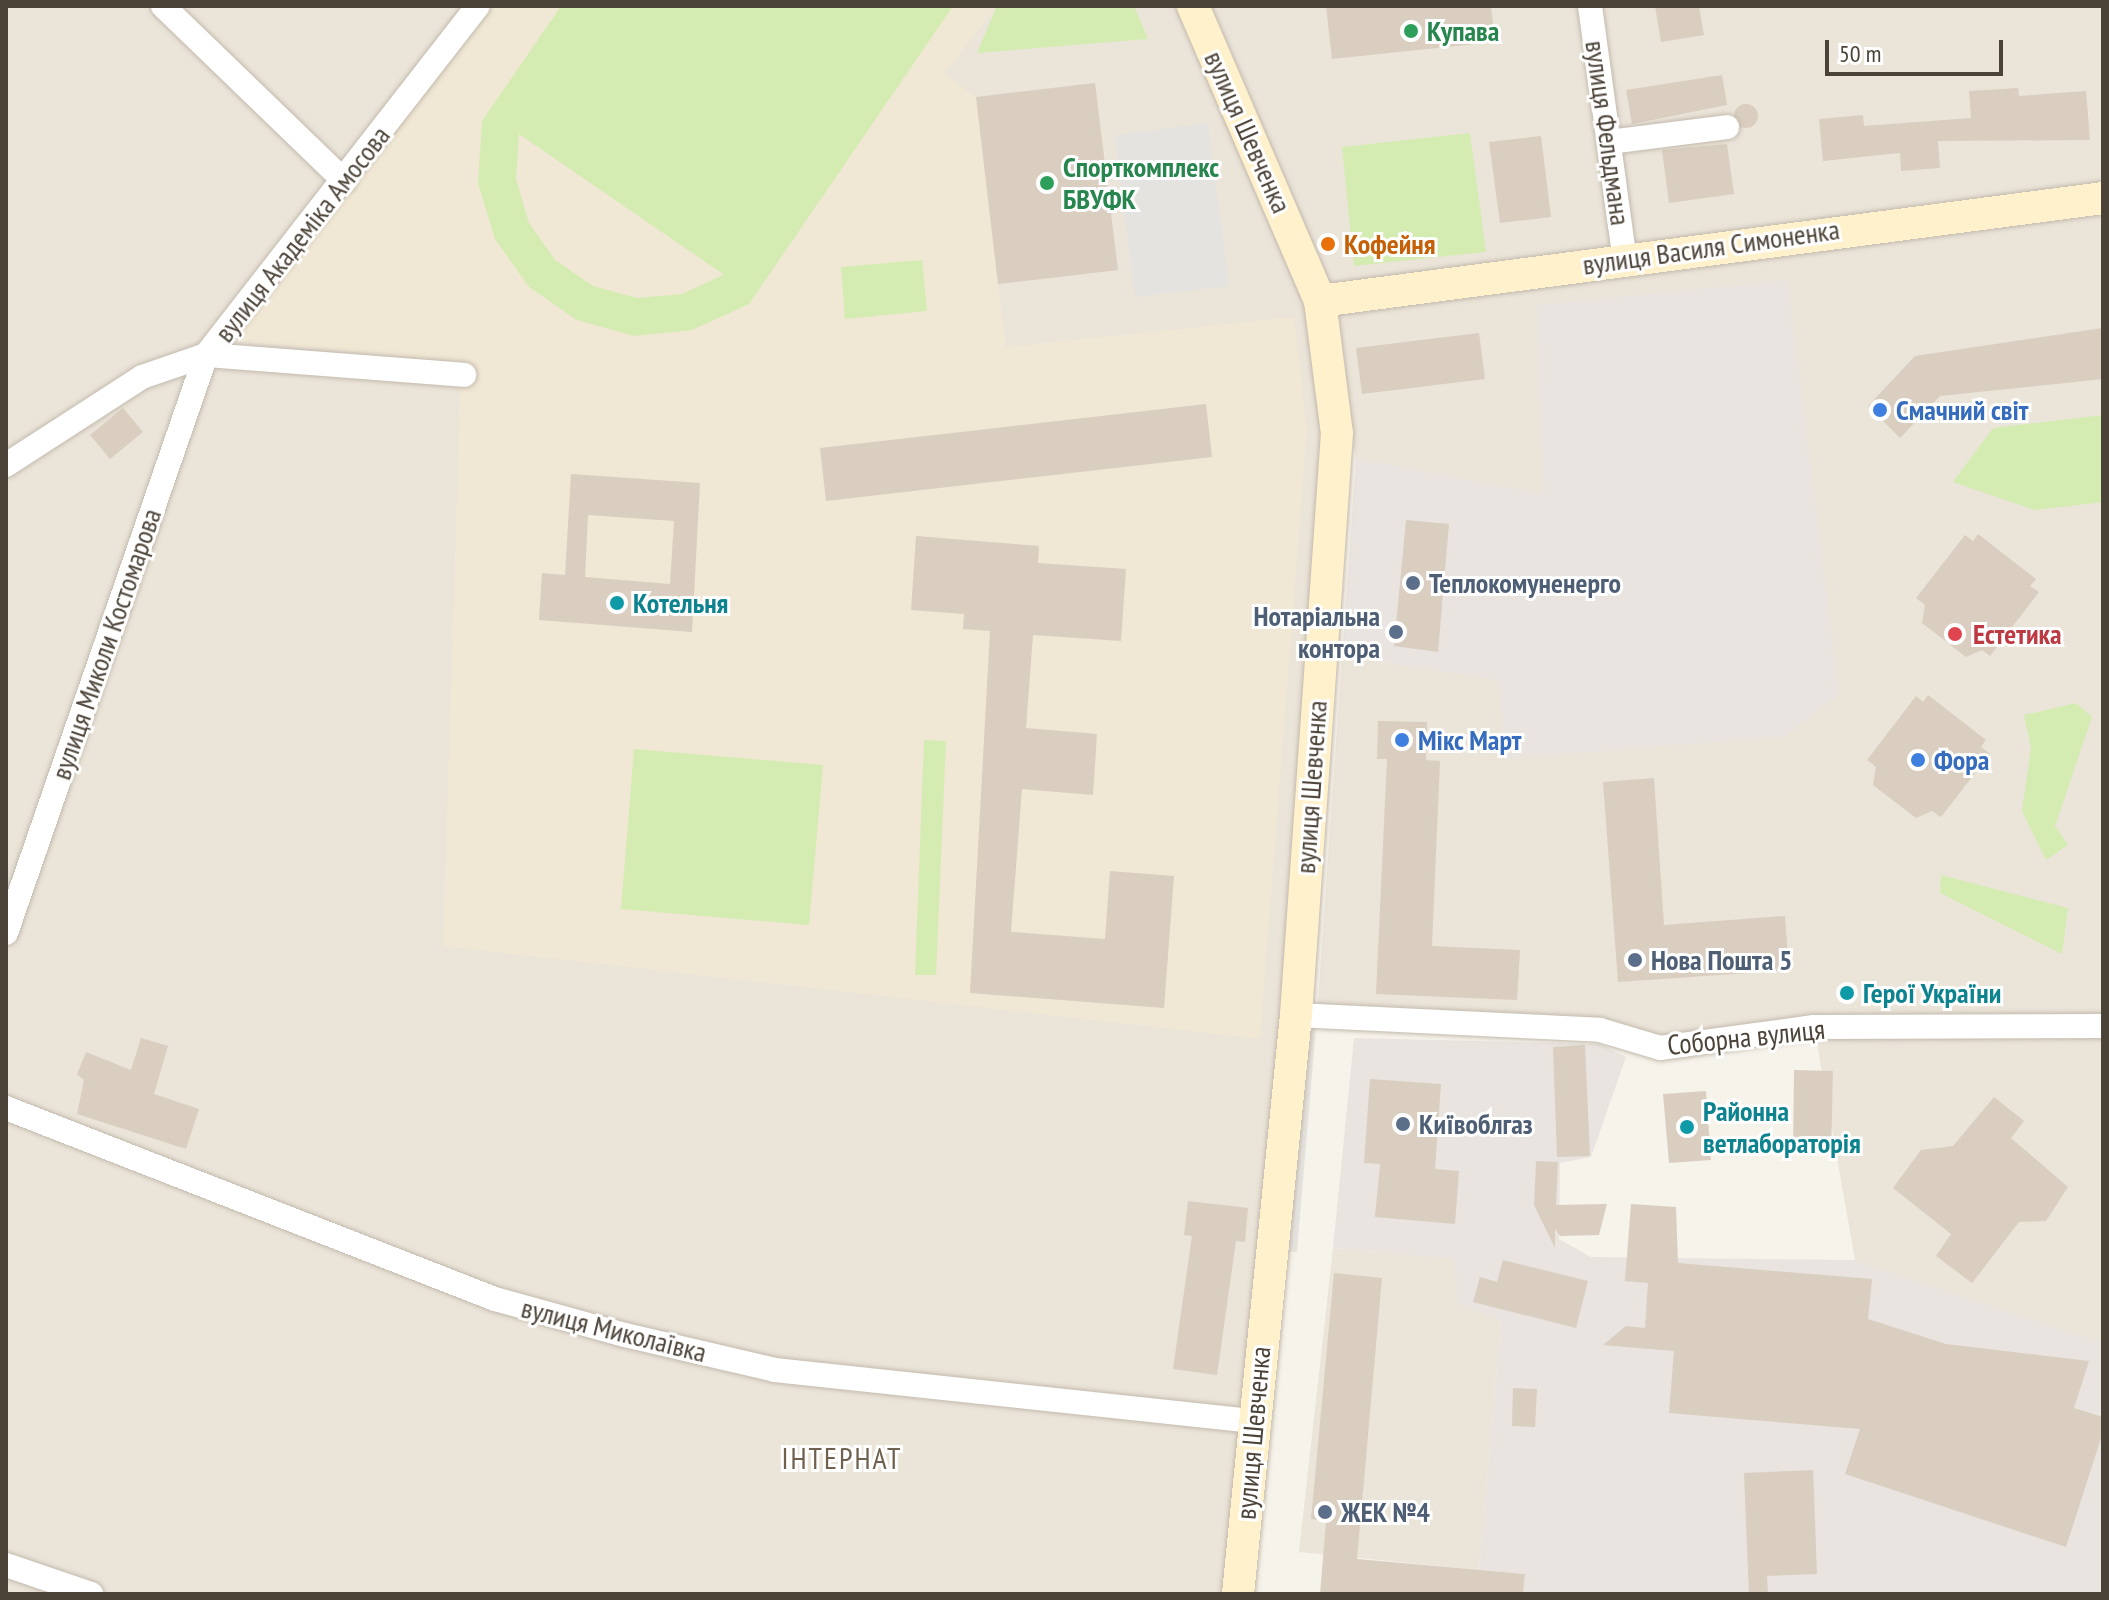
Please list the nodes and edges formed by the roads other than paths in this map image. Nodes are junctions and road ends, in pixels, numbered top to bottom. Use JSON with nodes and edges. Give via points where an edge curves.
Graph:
{"nodes":[{"id":1,"x":163,"y":6,"type":"edge"},
{"id":2,"x":478,"y":6,"type":"edge"},
{"id":3,"x":1193,"y":6,"type":"edge"},
{"id":4,"x":1590,"y":6,"type":"edge"},
{"id":5,"x":1727,"y":127,"type":"dead end"},
{"id":6,"x":1609,"y":142,"type":"junction"},
{"id":7,"x":344,"y":181,"type":"junction"},
{"id":8,"x":2103,"y":198,"type":"edge"},
{"id":9,"x":1625,"y":260,"type":"junction"},
{"id":10,"x":1320,"y":301,"type":"junction"},
{"id":11,"x":206,"y":355,"type":"junction"},
{"id":12,"x":464,"y":375,"type":"dead end"},
{"id":13,"x":6,"y":465,"type":"edge"},
{"id":14,"x":6,"y":933,"type":"edge"},
{"id":15,"x":1296,"y":1015,"type":"junction"},
{"id":16,"x":2102,"y":1026,"type":"edge"},
{"id":17,"x":6,"y":1108,"type":"edge"},
{"id":18,"x":1253,"y":1421,"type":"junction"},
{"id":19,"x":6,"y":1565,"type":"edge"},
{"id":20,"x":91,"y":1594,"type":"edge"},
{"id":21,"x":1238,"y":1594,"type":"edge"}],
"edges":[{"from":1,"to":7,"type":"street"},
{"from":2,"to":7,"type":"street","name":"вулиця Академіка Амосова"},
{"from":3,"to":10,"type":"street","name":"вулиця Шевченка"},
{"from":4,"to":6,"type":"street","name":"вулиця Фельдмана"},
{"from":5,"to":6,"type":"street"},
{"from":6,"to":9,"type":"street","name":"вулиця Фельдмана"},
{"from":7,"to":11,"type":"street","name":"вулиця Академіка Амосова"},
{"from":8,"to":9,"type":"street","name":"вулиця Василя Симоненка"},
{"from":9,"to":10,"type":"street","name":"вулиця Василя Симоненка"},
{"from":10,"to":15,"type":"street","name":"вулиця Шевченка","via":[[1337,433]]},
{"from":11,"to":12,"type":"street"},
{"from":11,"to":13,"type":"street","name":"вулиця Академіка Амосова","via":[[142,377]]},
{"from":11,"to":14,"type":"street","name":"вулиця Миколи Костомарова"},
{"from":15,"to":16,"type":"street","name":"Соборна вулиця","via":[[1600,1030],[1660,1048],[1814,1027]]},
{"from":15,"to":18,"type":"street","name":"вулиця Шевченка"},
{"from":17,"to":18,"type":"street","name":"вулиця Миколаївка","via":[[495,1299],[625,1335],[775,1370]]},
{"from":18,"to":21,"type":"street","name":"вулиця Шевченка"},
{"from":19,"to":20,"type":"street"}]}
